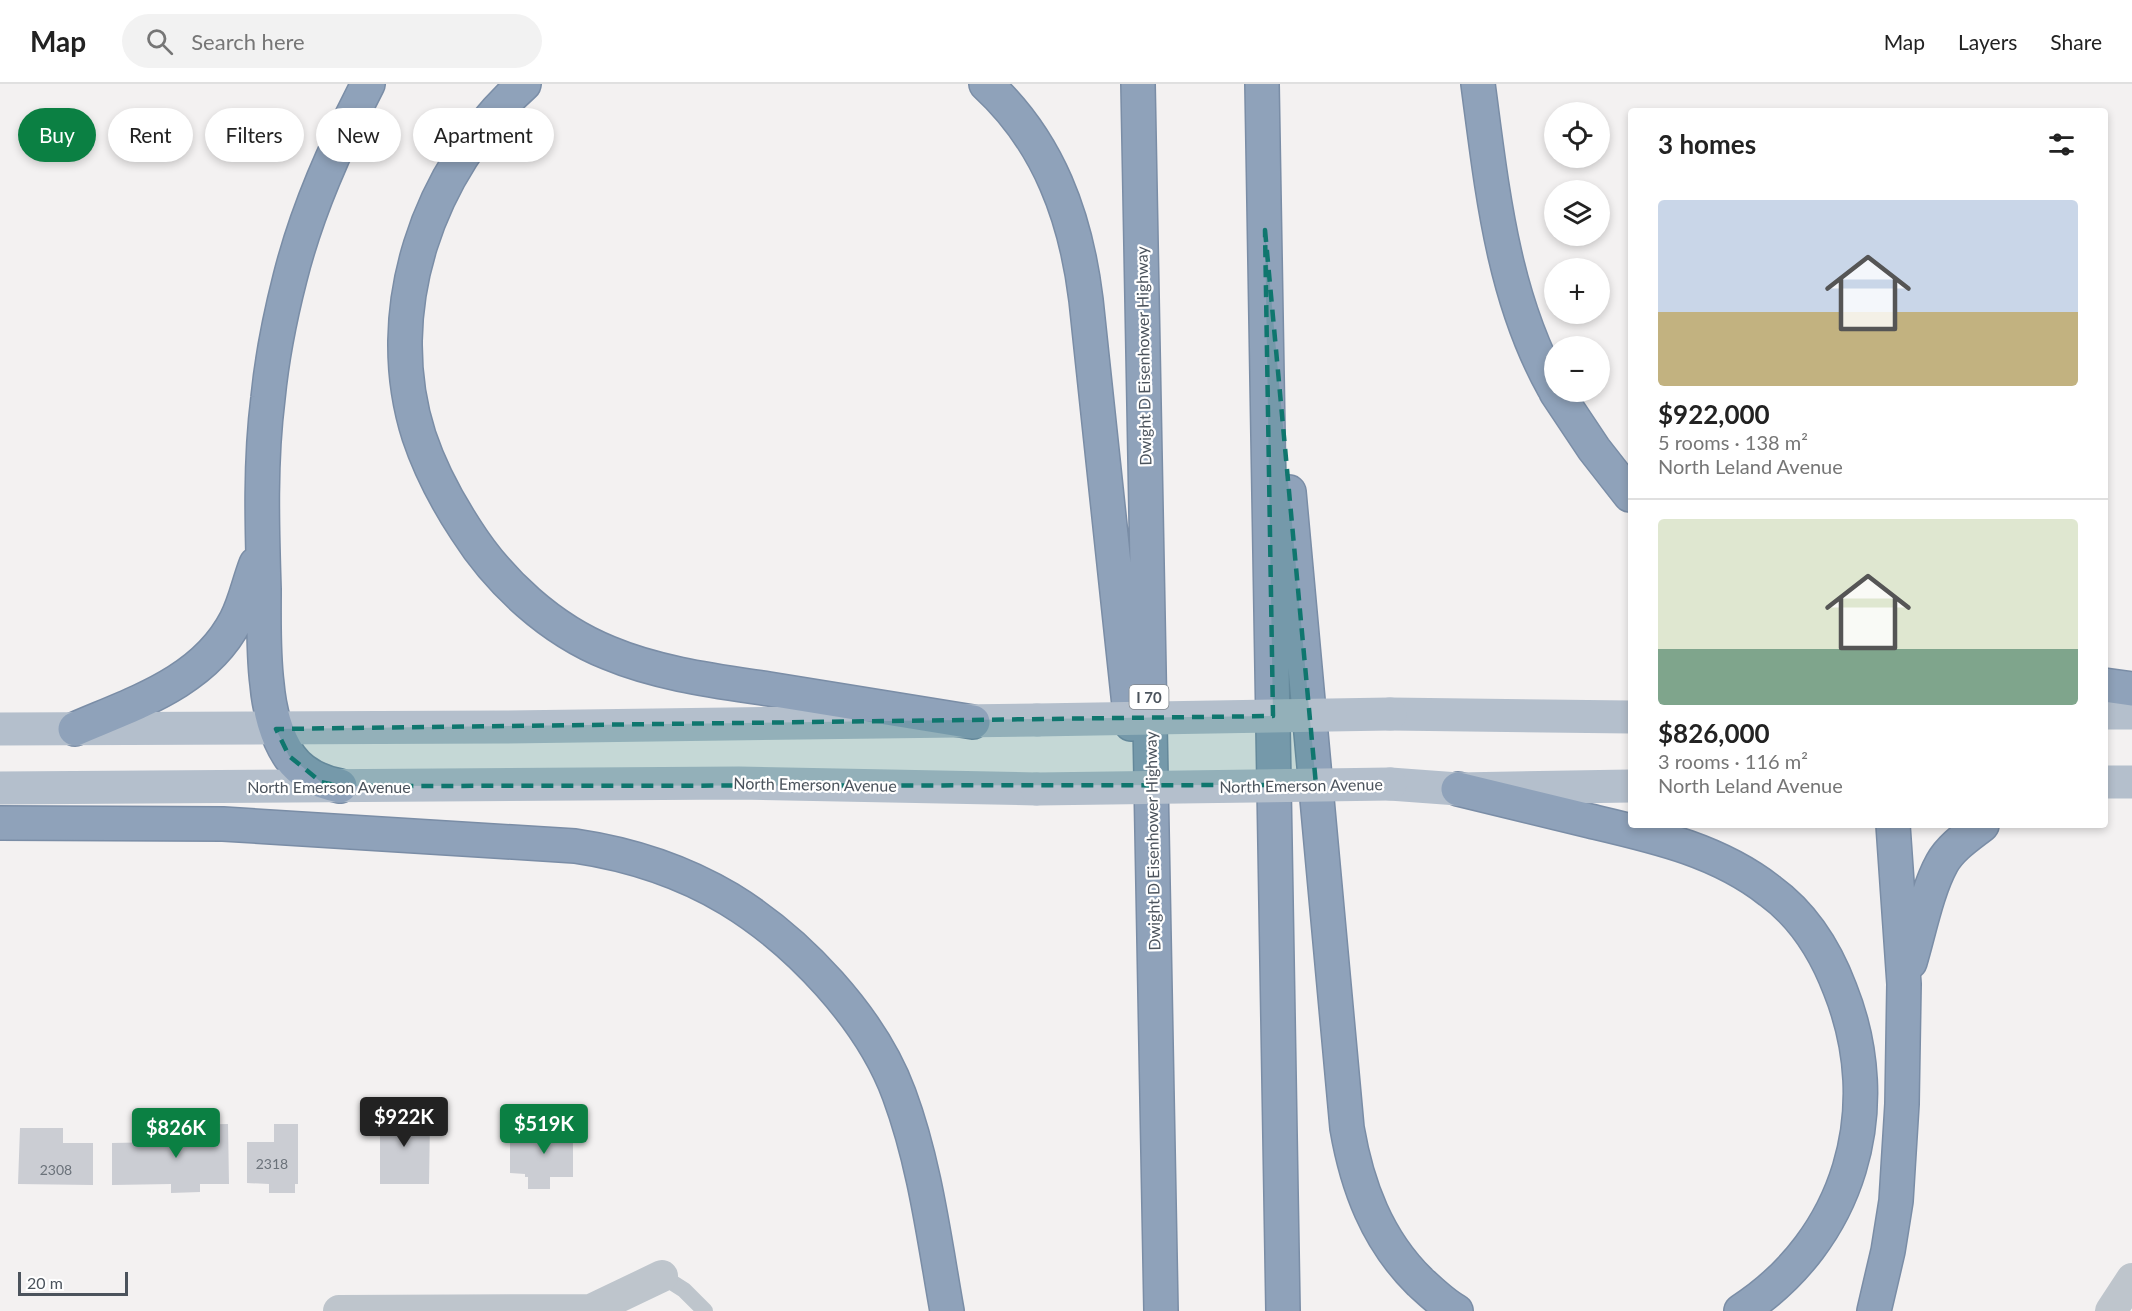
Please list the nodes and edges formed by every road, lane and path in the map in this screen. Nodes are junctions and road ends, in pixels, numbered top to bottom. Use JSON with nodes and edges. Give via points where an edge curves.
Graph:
{"nodes":[{"id":1,"x":368,"y":84,"type":"edge"},
{"id":2,"x":524,"y":84,"type":"edge"},
{"id":3,"x":986,"y":84,"type":"edge"},
{"id":4,"x":1138,"y":84,"type":"edge"},
{"id":5,"x":1262,"y":84,"type":"edge"},
{"id":6,"x":1478,"y":84,"type":"edge"},
{"id":7,"x":1264,"y":230,"type":"junction"},
{"id":8,"x":1544,"y":369,"type":"edge"},
{"id":9,"x":1563,"y":402,"type":"edge"},
{"id":10,"x":1628,"y":492,"type":"edge"},
{"id":11,"x":263,"y":545,"type":"junction"},
{"id":12,"x":2108,"y":686,"type":"edge"},
{"id":13,"x":2132,"y":689,"type":"edge"},
{"id":14,"x":2132,"y":713,"type":"edge"},
{"id":15,"x":2108,"y":714,"type":"edge"},
{"id":16,"x":1628,"y":717,"type":"edge"},
{"id":17,"x":973,"y":722,"type":"junction"},
{"id":18,"x":0,"y":729,"type":"edge"},
{"id":19,"x":75,"y":729,"type":"junction"},
{"id":20,"x":276,"y":729,"type":"junction"},
{"id":21,"x":2108,"y":782,"type":"edge"},
{"id":22,"x":2132,"y":782,"type":"edge"},
{"id":23,"x":340,"y":786,"type":"junction"},
{"id":24,"x":1628,"y":786,"type":"edge"},
{"id":25,"x":0,"y":788,"type":"edge"},
{"id":26,"x":1458,"y":789,"type":"junction"},
{"id":27,"x":0,"y":823,"type":"edge"},
{"id":28,"x":1893,"y":828,"type":"edge"},
{"id":29,"x":1978,"y":828,"type":"edge"},
{"id":30,"x":1154,"y":943,"type":"junction"},
{"id":31,"x":1904,"y":984,"type":"junction"},
{"id":32,"x":662,"y":1276,"type":"joint"},
{"id":33,"x":2132,"y":1279,"type":"edge"},
{"id":34,"x":339,"y":1311,"type":"edge"},
{"id":35,"x":705,"y":1311,"type":"edge"},
{"id":36,"x":947,"y":1311,"type":"edge"},
{"id":37,"x":1161,"y":1311,"type":"edge"},
{"id":38,"x":1283,"y":1311,"type":"edge"},
{"id":39,"x":1456,"y":1311,"type":"edge"},
{"id":40,"x":1741,"y":1311,"type":"edge"},
{"id":41,"x":1874,"y":1311,"type":"edge"},
{"id":42,"x":2111,"y":1311,"type":"edge"}],
"edges":[{"from":1,"to":11,"type":"highway","via":[[302,234],[281,315],[264,442]]},
{"from":2,"to":17,"type":"highway","via":[[475,137],[444,186],[424,232],[406,318],[408,378],[419,436],[443,493],[476,545],[516,591],[539,610],[608,653],[700,678]]},
{"from":3,"to":30,"type":"highway","via":[[1013,110],[1042,156],[1069,213],[1081,261]]},
{"from":4,"to":30,"type":"highway","name":"Dwight D Eisenhower Highway","number":"I 70"},
{"from":5,"to":7,"type":"highway"},
{"from":6,"to":8,"type":"highway","via":[[1493,202],[1509,276]]},
{"from":7,"to":38,"type":"highway"},
{"from":7,"to":39,"type":"highway","via":[[1352,1158],[1368,1207],[1394,1252],[1411,1273]]},
{"from":9,"to":10,"type":"highway"},
{"from":11,"to":19,"type":"highway","via":[[236,620],[212,654],[161,692]]},
{"from":11,"to":20,"type":"highway","via":[[267,685]]},
{"from":12,"to":13,"type":"highway"},
{"from":14,"to":15,"type":"main road"},
{"from":16,"to":17,"type":"main road","bridge":true,"via":[[1390,714]]},
{"from":17,"to":20,"type":"main road"},
{"from":18,"to":19,"type":"main road"},
{"from":19,"to":20,"type":"main road"},
{"from":20,"to":23,"type":"highway","via":[[298,767],[321,782]]},
{"from":21,"to":22,"type":"main road"},
{"from":23,"to":25,"type":"main road","name":"North Emerson Avenue"},
{"from":23,"to":26,"type":"main road","name":"North Emerson Avenue","bridge":true,"via":[[739,783],[1037,789],[1390,784]]},
{"from":24,"to":26,"type":"main road","name":"North Emerson Avenue"},
{"from":26,"to":40,"type":"highway","via":[[1658,837],[1725,862],[1789,907],[1832,969],[1848,1009],[1858,1054],[1861,1107],[1855,1152],[1840,1197],[1816,1240],[1780,1281]]},
{"from":27,"to":36,"type":"highway","via":[[223,824],[575,846],[666,869],[728,898],[772,931],[841,996],[888,1070],[908,1120],[924,1180]]},
{"from":28,"to":31,"type":"highway"},
{"from":29,"to":31,"type":"highway","via":[[1942,862]]},
{"from":30,"to":37,"type":"highway","name":"Dwight D Eisenhower Highway","number":"I 70"},
{"from":31,"to":41,"type":"highway","via":[[1899,1173],[1888,1251]]},
{"from":32,"to":34,"type":"street","via":[[591,1310]]},
{"from":32,"to":35,"type":"lane","via":[[684,1290]]},
{"from":33,"to":42,"type":"street"}]}
